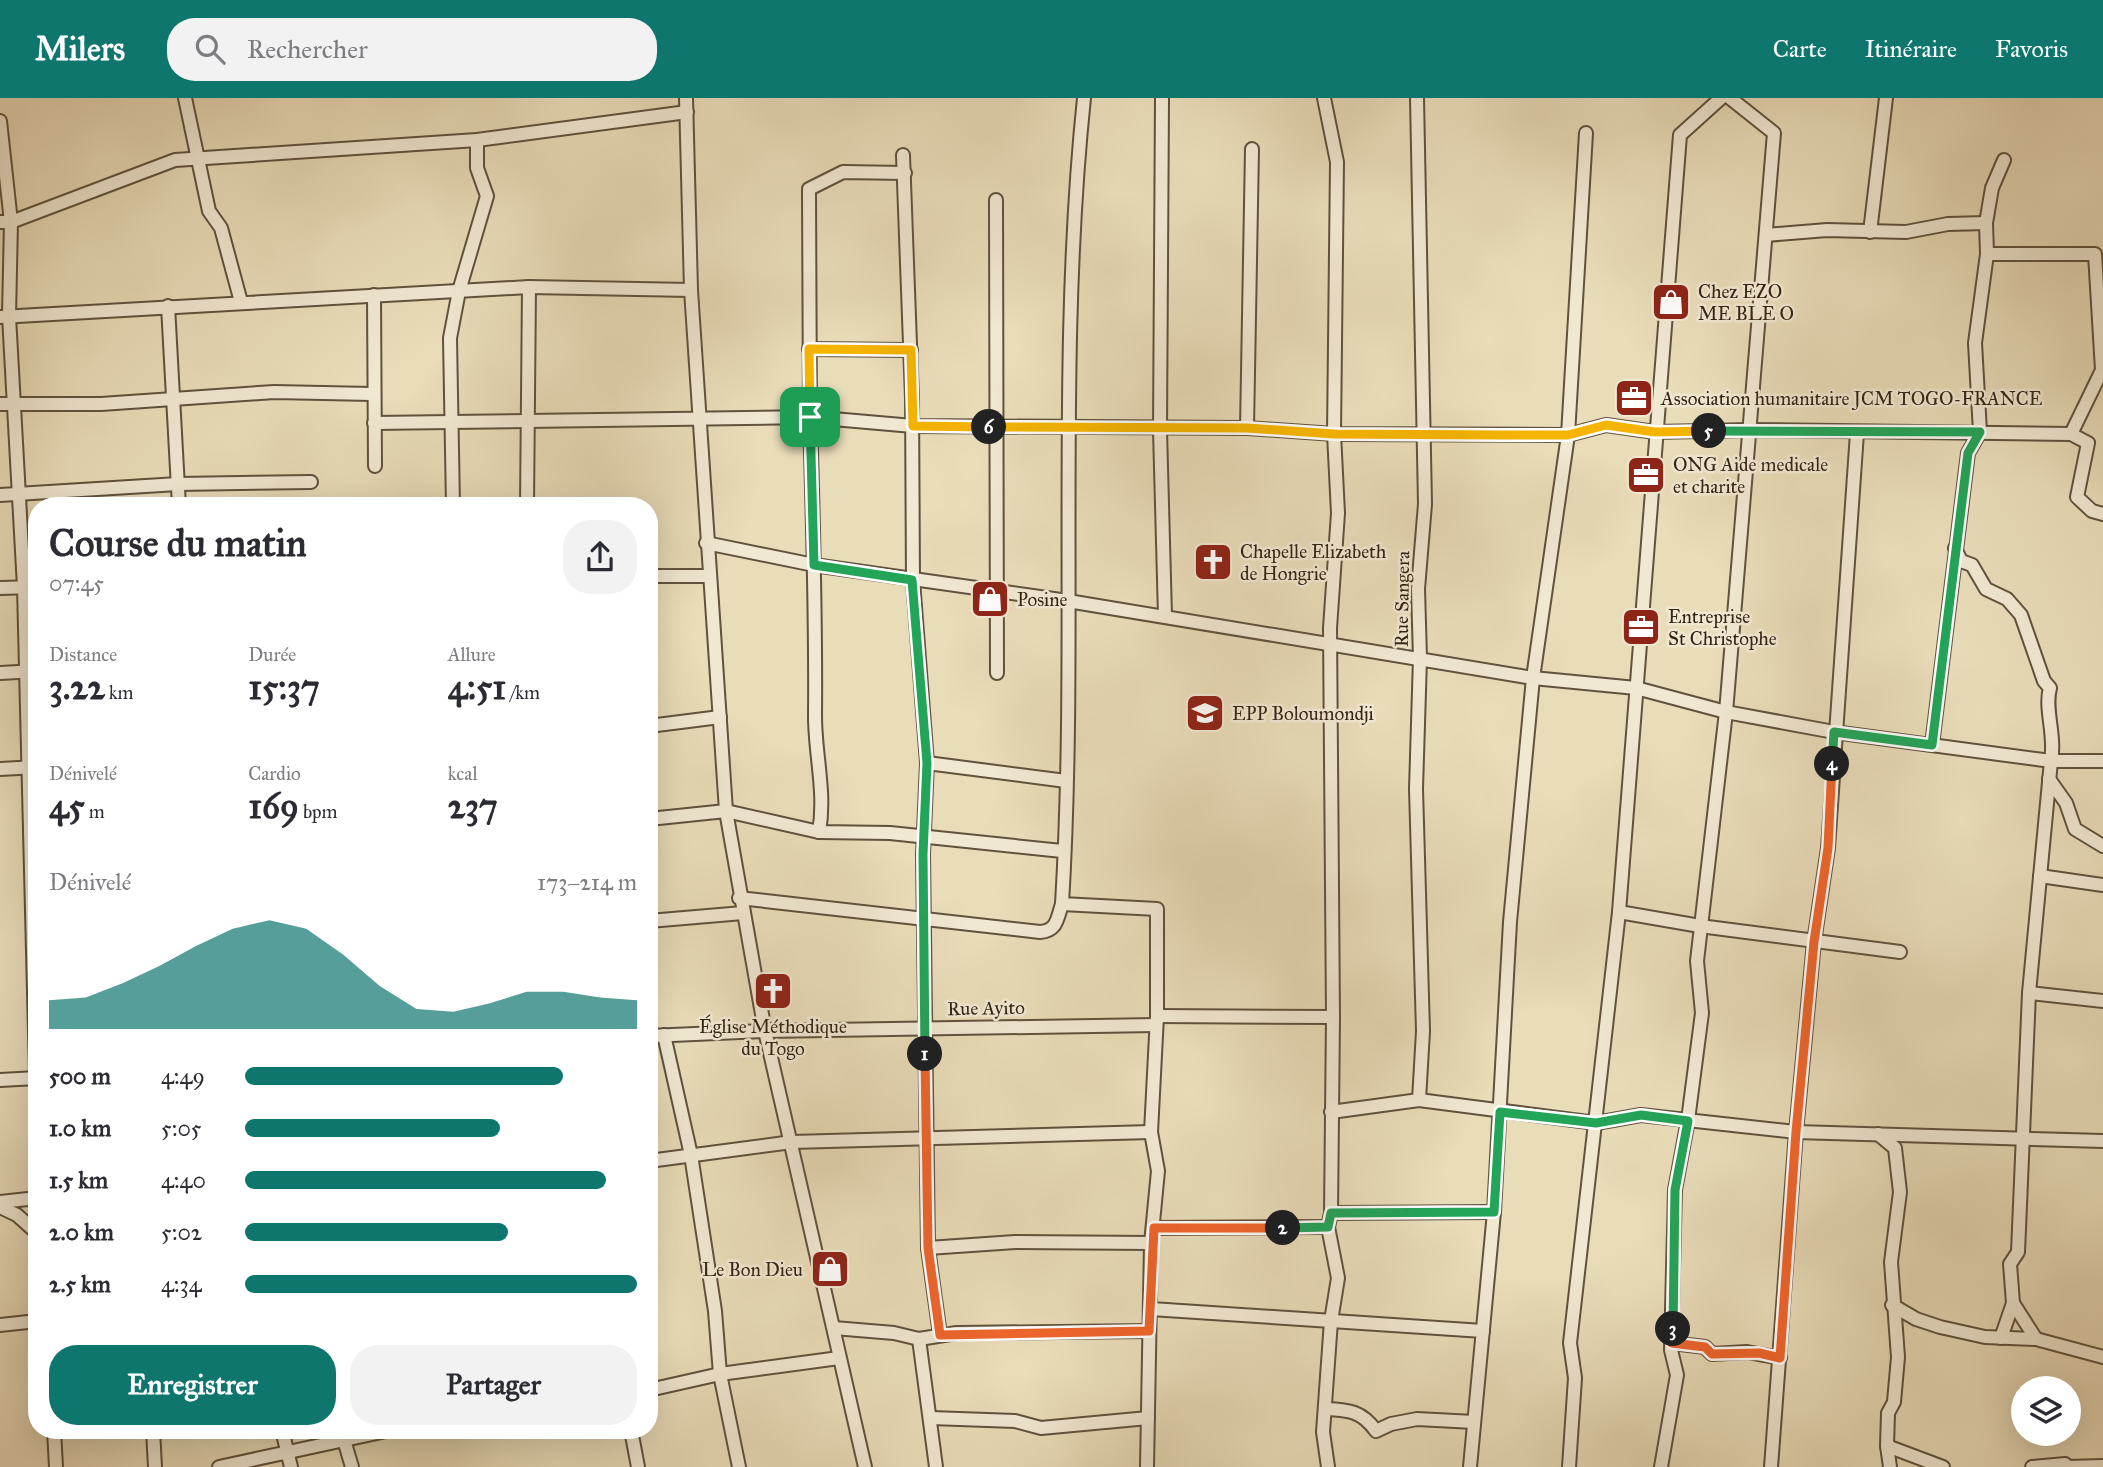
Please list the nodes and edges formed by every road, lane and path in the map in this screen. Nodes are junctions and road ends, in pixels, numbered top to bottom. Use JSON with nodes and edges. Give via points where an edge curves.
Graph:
{"nodes":[{"id":1,"x":185,"y":98,"type":"edge"},
{"id":2,"x":1084,"y":98,"type":"edge"},
{"id":3,"x":1163,"y":98,"type":"edge"},
{"id":4,"x":1324,"y":98,"type":"edge"},
{"id":5,"x":1417,"y":98,"type":"edge"},
{"id":6,"x":1721,"y":98,"type":"edge"},
{"id":7,"x":1730,"y":98,"type":"edge"},
{"id":8,"x":1886,"y":98,"type":"edge"},
{"id":9,"x":686,"y":105,"type":"edge"},
{"id":10,"x":0,"y":121,"type":"edge"},
{"id":11,"x":1586,"y":133,"type":"dead end"},
{"id":12,"x":477,"y":140,"type":"junction"},
{"id":13,"x":1252,"y":149,"type":"dead end"},
{"id":14,"x":903,"y":155,"type":"dead end"},
{"id":15,"x":199,"y":159,"type":"junction"},
{"id":16,"x":2004,"y":160,"type":"dead end"},
{"id":17,"x":905,"y":173,"type":"junction"},
{"id":18,"x":996,"y":200,"type":"dead end"},
{"id":19,"x":5,"y":222,"type":"edge"},
{"id":20,"x":1986,"y":223,"type":"junction"},
{"id":21,"x":1870,"y":232,"type":"junction"},
{"id":22,"x":1766,"y":234,"type":"junction"},
{"id":23,"x":1987,"y":254,"type":"junction"},
{"id":24,"x":529,"y":287,"type":"junction"},
{"id":25,"x":691,"y":290,"type":"junction"},
{"id":26,"x":459,"y":291,"type":"junction"},
{"id":27,"x":374,"y":295,"type":"junction"},
{"id":28,"x":241,"y":302,"type":"junction"},
{"id":29,"x":168,"y":306,"type":"junction"},
{"id":30,"x":5,"y":316,"type":"edge"},
{"id":31,"x":809,"y":349,"type":"junction"},
{"id":32,"x":911,"y":350,"type":"junction"},
{"id":33,"x":2102,"y":370,"type":"edge"},
{"id":34,"x":372,"y":394,"type":"junction"},
{"id":35,"x":173,"y":397,"type":"junction"},
{"id":36,"x":0,"y":404,"type":"edge"},
{"id":37,"x":16,"y":404,"type":"junction"},
{"id":38,"x":810,"y":417,"type":"junction"},
{"id":39,"x":700,"y":418,"type":"junction"},
{"id":40,"x":451,"y":422,"type":"junction"},
{"id":41,"x":374,"y":423,"type":"junction"},
{"id":42,"x":528,"y":423,"type":"junction"},
{"id":43,"x":913,"y":426,"type":"junction"},
{"id":44,"x":994,"y":427,"type":"junction"},
{"id":45,"x":1070,"y":428,"type":"junction"},
{"id":46,"x":1247,"y":428,"type":"junction"},
{"id":47,"x":1160,"y":430,"type":"junction"},
{"id":48,"x":1750,"y":430,"type":"junction"},
{"id":49,"x":1655,"y":432,"type":"junction"},
{"id":50,"x":1980,"y":432,"type":"junction"},
{"id":51,"x":1422,"y":433,"type":"junction"},
{"id":52,"x":1857,"y":433,"type":"junction"},
{"id":53,"x":1334,"y":434,"type":"junction"},
{"id":54,"x":2071,"y":434,"type":"junction"},
{"id":55,"x":1568,"y":435,"type":"junction"},
{"id":56,"x":375,"y":466,"type":"dead end"},
{"id":57,"x":311,"y":482,"type":"dead end"},
{"id":58,"x":178,"y":484,"type":"junction"},
{"id":59,"x":20,"y":494,"type":"junction"},
{"id":60,"x":0,"y":495,"type":"edge"},
{"id":61,"x":179,"y":497,"type":"edge"},
{"id":62,"x":453,"y":497,"type":"edge"},
{"id":63,"x":527,"y":497,"type":"edge"},
{"id":64,"x":2103,"y":514,"type":"edge"},
{"id":65,"x":706,"y":543,"type":"junction"},
{"id":66,"x":1955,"y":548,"type":"junction"},
{"id":67,"x":814,"y":565,"type":"junction"},
{"id":68,"x":28,"y":568,"type":"edge"},
{"id":69,"x":658,"y":576,"type":"edge"},
{"id":70,"x":709,"y":576,"type":"junction"},
{"id":71,"x":912,"y":580,"type":"junction"},
{"id":72,"x":28,"y":587,"type":"edge"},
{"id":73,"x":0,"y":588,"type":"edge"},
{"id":74,"x":997,"y":591,"type":"junction"},
{"id":75,"x":1068,"y":601,"type":"junction"},
{"id":76,"x":1165,"y":616,"type":"junction"},
{"id":77,"x":1330,"y":644,"type":"junction"},
{"id":78,"x":1420,"y":658,"type":"junction"},
{"id":79,"x":28,"y":671,"type":"edge"},
{"id":80,"x":0,"y":673,"type":"edge"},
{"id":81,"x":997,"y":673,"type":"dead end"},
{"id":82,"x":1533,"y":678,"type":"junction"},
{"id":83,"x":1636,"y":688,"type":"junction"},
{"id":84,"x":1726,"y":712,"type":"junction"},
{"id":85,"x":720,"y":717,"type":"junction"},
{"id":86,"x":658,"y":725,"type":"edge"},
{"id":87,"x":1834,"y":732,"type":"junction"},
{"id":88,"x":1932,"y":745,"type":"junction"},
{"id":89,"x":2051,"y":761,"type":"junction"},
{"id":90,"x":2103,"y":761,"type":"edge"},
{"id":91,"x":927,"y":763,"type":"junction"},
{"id":92,"x":28,"y":767,"type":"edge"},
{"id":93,"x":0,"y":769,"type":"edge"},
{"id":94,"x":2049,"y":779,"type":"junction"},
{"id":95,"x":1066,"y":781,"type":"junction"},
{"id":96,"x":726,"y":811,"type":"junction"},
{"id":97,"x":658,"y":818,"type":"edge"},
{"id":98,"x":819,"y":832,"type":"junction"},
{"id":99,"x":923,"y":839,"type":"junction"},
{"id":100,"x":2103,"y":846,"type":"edge"},
{"id":101,"x":1062,"y":851,"type":"junction"},
{"id":102,"x":2040,"y":876,"type":"junction"},
{"id":103,"x":2103,"y":885,"type":"edge"},
{"id":104,"x":739,"y":898,"type":"junction"},
{"id":105,"x":1062,"y":904,"type":"junction"},
{"id":106,"x":1619,"y":912,"type":"junction"},
{"id":107,"x":743,"y":913,"type":"junction"},
{"id":108,"x":658,"y":920,"type":"edge"},
{"id":109,"x":923,"y":921,"type":"junction"},
{"id":110,"x":1700,"y":926,"type":"junction"},
{"id":111,"x":1814,"y":942,"type":"junction"},
{"id":112,"x":1900,"y":952,"type":"dead end"},
{"id":113,"x":2029,"y":993,"type":"junction"},
{"id":114,"x":2103,"y":1001,"type":"edge"},
{"id":115,"x":1334,"y":1017,"type":"junction"},
{"id":116,"x":1157,"y":1020,"type":"junction"},
{"id":117,"x":925,"y":1028,"type":"junction"},
{"id":118,"x":765,"y":1031,"type":"junction"},
{"id":119,"x":658,"y":1035,"type":"edge"},
{"id":120,"x":664,"y":1035,"type":"junction"},
{"id":121,"x":28,"y":1078,"type":"edge"},
{"id":122,"x":0,"y":1080,"type":"edge"},
{"id":123,"x":1419,"y":1100,"type":"junction"},
{"id":124,"x":1331,"y":1112,"type":"junction"},
{"id":125,"x":1500,"y":1112,"type":"junction"},
{"id":126,"x":1688,"y":1121,"type":"junction"},
{"id":127,"x":1596,"y":1123,"type":"junction"},
{"id":128,"x":1151,"y":1132,"type":"junction"},
{"id":129,"x":1796,"y":1132,"type":"junction"},
{"id":130,"x":1878,"y":1134,"type":"junction"},
{"id":131,"x":2022,"y":1136,"type":"junction"},
{"id":132,"x":928,"y":1138,"type":"junction"},
{"id":133,"x":2103,"y":1141,"type":"edge"},
{"id":134,"x":792,"y":1142,"type":"junction"},
{"id":135,"x":691,"y":1155,"type":"junction"},
{"id":136,"x":658,"y":1160,"type":"edge"},
{"id":137,"x":28,"y":1200,"type":"edge"},
{"id":138,"x":0,"y":1205,"type":"edge"},
{"id":139,"x":1494,"y":1212,"type":"junction"},
{"id":140,"x":1331,"y":1213,"type":"junction"},
{"id":141,"x":28,"y":1225,"type":"edge"},
{"id":142,"x":1328,"y":1227,"type":"junction"},
{"id":143,"x":1154,"y":1228,"type":"junction"},
{"id":144,"x":1151,"y":1243,"type":"junction"},
{"id":145,"x":928,"y":1248,"type":"junction"},
{"id":146,"x":2013,"y":1303,"type":"junction"},
{"id":147,"x":1892,"y":1305,"type":"junction"},
{"id":148,"x":1151,"y":1309,"type":"junction"},
{"id":149,"x":1331,"y":1321,"type":"junction"},
{"id":150,"x":28,"y":1322,"type":"edge"},
{"id":151,"x":0,"y":1325,"type":"edge"},
{"id":152,"x":834,"y":1328,"type":"junction"},
{"id":153,"x":1149,"y":1331,"type":"junction"},
{"id":154,"x":1483,"y":1331,"type":"junction"},
{"id":155,"x":940,"y":1335,"type":"junction"},
{"id":156,"x":2001,"y":1338,"type":"junction"},
{"id":157,"x":919,"y":1339,"type":"junction"},
{"id":158,"x":2036,"y":1339,"type":"junction"},
{"id":159,"x":1672,"y":1343,"type":"junction"},
{"id":160,"x":2103,"y":1357,"type":"edge"},
{"id":161,"x":839,"y":1358,"type":"junction"},
{"id":162,"x":1780,"y":1358,"type":"junction"},
{"id":163,"x":720,"y":1374,"type":"junction"},
{"id":164,"x":658,"y":1388,"type":"edge"},
{"id":165,"x":1326,"y":1409,"type":"junction"},
{"id":166,"x":931,"y":1418,"type":"junction"},
{"id":167,"x":1148,"y":1418,"type":"junction"},
{"id":168,"x":1474,"y":1422,"type":"junction"},
{"id":169,"x":54,"y":1439,"type":"edge"},
{"id":170,"x":153,"y":1439,"type":"edge"},
{"id":171,"x":283,"y":1439,"type":"edge"},
{"id":172,"x":349,"y":1439,"type":"edge"},
{"id":173,"x":633,"y":1439,"type":"edge"},
{"id":174,"x":344,"y":1440,"type":"junction"},
{"id":175,"x":1887,"y":1446,"type":"junction"},
{"id":176,"x":285,"y":1452,"type":"junction"},
{"id":177,"x":2103,"y":1466,"type":"edge"},
{"id":178,"x":55,"y":1467,"type":"edge"},
{"id":179,"x":155,"y":1467,"type":"edge"},
{"id":180,"x":219,"y":1467,"type":"edge"},
{"id":181,"x":225,"y":1467,"type":"edge"},
{"id":182,"x":290,"y":1467,"type":"edge"},
{"id":183,"x":352,"y":1467,"type":"edge"},
{"id":184,"x":638,"y":1467,"type":"edge"},
{"id":185,"x":739,"y":1467,"type":"edge"},
{"id":186,"x":865,"y":1467,"type":"edge"},
{"id":187,"x":936,"y":1467,"type":"edge"},
{"id":188,"x":1146,"y":1467,"type":"edge"},
{"id":189,"x":1328,"y":1467,"type":"edge"},
{"id":190,"x":1470,"y":1467,"type":"edge"},
{"id":191,"x":1569,"y":1467,"type":"edge"},
{"id":192,"x":1661,"y":1467,"type":"edge"},
{"id":193,"x":1771,"y":1467,"type":"edge"},
{"id":194,"x":1891,"y":1467,"type":"edge"},
{"id":195,"x":1943,"y":1467,"type":"edge"},
{"id":196,"x":2032,"y":1467,"type":"edge"},
{"id":197,"x":2068,"y":1467,"type":"edge"}],
"edges":[{"from":1,"to":15,"type":"street"},
{"from":2,"to":45,"type":"street"},
{"from":3,"to":47,"type":"street"},
{"from":4,"to":53,"type":"street","via":[[1337,162]]},
{"from":5,"to":51,"type":"street","name":"Rue Sangera"},
{"from":6,"to":49,"type":"street","via":[[1680,135]]},
{"from":7,"to":22,"type":"street","via":[[1774,133]]},
{"from":8,"to":21,"type":"street"},
{"from":9,"to":12,"type":"street"},
{"from":9,"to":25,"type":"street"},
{"from":10,"to":19,"type":"street"},
{"from":11,"to":55,"type":"street"},
{"from":12,"to":15,"type":"street"},
{"from":12,"to":26,"type":"street","via":[[477,168],[486,196]]},
{"from":13,"to":46,"type":"street"},
{"from":14,"to":17,"type":"street"},
{"from":15,"to":19,"type":"street","via":[[176,160]]},
{"from":15,"to":28,"type":"street","via":[[209,211],[221,228]]},
{"from":16,"to":20,"type":"street","via":[[1992,188]]},
{"from":17,"to":31,"type":"street","via":[[843,172],[809,189]]},
{"from":17,"to":32,"type":"street"},
{"from":18,"to":44,"type":"street"},
{"from":19,"to":30,"type":"street"},
{"from":20,"to":21,"type":"street"},
{"from":20,"to":23,"type":"street"},
{"from":21,"to":22,"type":"street"},
{"from":22,"to":48,"type":"street"},
{"from":23,"to":33,"type":"street","via":[[2095,254]]},
{"from":23,"to":50,"type":"street","via":[[1975,343]]},
{"from":24,"to":25,"type":"street"},
{"from":24,"to":26,"type":"street"},
{"from":24,"to":42,"type":"street"},
{"from":25,"to":39,"type":"street"},
{"from":26,"to":27,"type":"street"},
{"from":26,"to":40,"type":"street","via":[[450,338]]},
{"from":27,"to":28,"type":"street"},
{"from":27,"to":34,"type":"street"},
{"from":28,"to":29,"type":"street"},
{"from":29,"to":30,"type":"street"},
{"from":29,"to":35,"type":"street"},
{"from":30,"to":37,"type":"street"},
{"from":31,"to":32,"type":"street"},
{"from":31,"to":38,"type":"street"},
{"from":32,"to":43,"type":"street"},
{"from":33,"to":54,"type":"street"},
{"from":34,"to":35,"type":"street"},
{"from":34,"to":41,"type":"street"},
{"from":35,"to":37,"type":"street","via":[[101,404]]},
{"from":35,"to":58,"type":"street"},
{"from":36,"to":37,"type":"street"},
{"from":37,"to":59,"type":"street"},
{"from":38,"to":39,"type":"street"},
{"from":38,"to":43,"type":"street"},
{"from":38,"to":67,"type":"street"},
{"from":39,"to":42,"type":"street"},
{"from":39,"to":65,"type":"street"},
{"from":40,"to":41,"type":"street"},
{"from":40,"to":42,"type":"street"},
{"from":40,"to":62,"type":"street"},
{"from":41,"to":56,"type":"street"},
{"from":42,"to":63,"type":"street"},
{"from":43,"to":44,"type":"street"},
{"from":43,"to":71,"type":"street"},
{"from":44,"to":45,"type":"street"},
{"from":44,"to":74,"type":"street"},
{"from":45,"to":47,"type":"street"},
{"from":45,"to":75,"type":"street"},
{"from":46,"to":47,"type":"street"},
{"from":46,"to":53,"type":"street"},
{"from":47,"to":76,"type":"street"},
{"from":48,"to":49,"type":"street"},
{"from":48,"to":52,"type":"street"},
{"from":48,"to":84,"type":"street"},
{"from":49,"to":55,"type":"street","via":[[1606,425]]},
{"from":49,"to":83,"type":"street"},
{"from":50,"to":52,"type":"street"},
{"from":50,"to":54,"type":"street"},
{"from":50,"to":66,"type":"street","via":[[1968,453]]},
{"from":51,"to":53,"type":"street"},
{"from":51,"to":55,"type":"street"},
{"from":51,"to":78,"type":"street","name":"Rue Sangera","via":[[1425,504],[1418,589]]},
{"from":52,"to":87,"type":"street"},
{"from":53,"to":77,"type":"street","via":[[1338,513]]},
{"from":54,"to":64,"type":"street","via":[[2088,443],[2077,497],[2092,511]]},
{"from":55,"to":82,"type":"street"},
{"from":57,"to":58,"type":"street"},
{"from":58,"to":59,"type":"street"},
{"from":58,"to":61,"type":"street"},
{"from":59,"to":60,"type":"street"},
{"from":59,"to":68,"type":"street"},
{"from":65,"to":67,"type":"street"},
{"from":65,"to":70,"type":"street"},
{"from":66,"to":88,"type":"street"},
{"from":66,"to":89,"type":"street","via":[[1986,589],[2007,599],[2027,624],[2037,664],[2050,688]]},
{"from":67,"to":71,"type":"street"},
{"from":67,"to":98,"type":"street","via":[[815,718],[823,808]]},
{"from":69,"to":70,"type":"street"},
{"from":70,"to":85,"type":"street"},
{"from":71,"to":74,"type":"street"},
{"from":71,"to":91,"type":"street"},
{"from":72,"to":73,"type":"street"},
{"from":74,"to":75,"type":"street"},
{"from":74,"to":81,"type":"street"},
{"from":75,"to":76,"type":"street"},
{"from":75,"to":95,"type":"street"},
{"from":76,"to":77,"type":"street"},
{"from":77,"to":78,"type":"street"},
{"from":77,"to":115,"type":"street"},
{"from":78,"to":82,"type":"street"},
{"from":78,"to":123,"type":"street","name":"Rue Sangera","via":[[1416,789],[1423,1031]]},
{"from":79,"to":80,"type":"street"},
{"from":82,"to":83,"type":"street"},
{"from":82,"to":125,"type":"street","via":[[1510,922]]},
{"from":83,"to":84,"type":"street"},
{"from":83,"to":106,"type":"street"},
{"from":84,"to":87,"type":"street"},
{"from":84,"to":110,"type":"street"},
{"from":85,"to":86,"type":"street"},
{"from":85,"to":96,"type":"street"},
{"from":87,"to":88,"type":"street"},
{"from":87,"to":111,"type":"street","via":[[1828,848]]},
{"from":88,"to":89,"type":"street"},
{"from":89,"to":90,"type":"street"},
{"from":89,"to":94,"type":"street"},
{"from":91,"to":95,"type":"street"},
{"from":91,"to":99,"type":"street"},
{"from":92,"to":93,"type":"street"},
{"from":94,"to":100,"type":"street","via":[[2066,803],[2075,829]]},
{"from":94,"to":102,"type":"street"},
{"from":95,"to":101,"type":"street"},
{"from":96,"to":97,"type":"street"},
{"from":96,"to":98,"type":"street"},
{"from":96,"to":104,"type":"street"},
{"from":98,"to":99,"type":"street","via":[[890,833]]},
{"from":99,"to":101,"type":"street"},
{"from":99,"to":109,"type":"street"},
{"from":101,"to":105,"type":"street"},
{"from":102,"to":103,"type":"street"},
{"from":102,"to":113,"type":"street"},
{"from":104,"to":107,"type":"street"},
{"from":104,"to":109,"type":"street"},
{"from":105,"to":109,"type":"street","via":[[1050,931]]},
{"from":105,"to":116,"type":"street","via":[[1157,909]]},
{"from":106,"to":110,"type":"street"},
{"from":106,"to":127,"type":"street"},
{"from":107,"to":108,"type":"street"},
{"from":107,"to":118,"type":"street"},
{"from":109,"to":117,"type":"street"},
{"from":110,"to":111,"type":"street"},
{"from":110,"to":126,"type":"street","via":[[1697,961],[1702,1013]]},
{"from":111,"to":112,"type":"street"},
{"from":111,"to":129,"type":"street"},
{"from":113,"to":114,"type":"street"},
{"from":113,"to":131,"type":"street"},
{"from":115,"to":116,"type":"street","name":"Rue Ayito"},
{"from":115,"to":124,"type":"street"},
{"from":116,"to":117,"type":"street","name":"Rue Ayito"},
{"from":116,"to":128,"type":"street"},
{"from":117,"to":118,"type":"street","name":"Rue Ayito"},
{"from":117,"to":132,"type":"street"},
{"from":118,"to":120,"type":"street","name":"Rue Ayito"},
{"from":118,"to":134,"type":"street"},
{"from":119,"to":120,"type":"street","name":"Rue Ayito"},
{"from":120,"to":135,"type":"street"},
{"from":121,"to":122,"type":"street"},
{"from":123,"to":124,"type":"street"},
{"from":123,"to":125,"type":"street"},
{"from":124,"to":140,"type":"street"},
{"from":125,"to":127,"type":"street"},
{"from":125,"to":139,"type":"street"},
{"from":126,"to":127,"type":"street","via":[[1641,1115]]},
{"from":126,"to":129,"type":"street"},
{"from":126,"to":159,"type":"street","via":[[1675,1190]]},
{"from":127,"to":191,"type":"street","via":[[1570,1343],[1575,1378]]},
{"from":128,"to":132,"type":"street"},
{"from":128,"to":143,"type":"street","via":[[1158,1171]]},
{"from":129,"to":130,"type":"street"},
{"from":129,"to":162,"type":"street"},
{"from":130,"to":131,"type":"street"},
{"from":130,"to":147,"type":"street","via":[[1895,1148],[1900,1192],[1891,1262]]},
{"from":131,"to":133,"type":"street"},
{"from":131,"to":146,"type":"street","via":[[2018,1252],[2010,1264]]},
{"from":132,"to":134,"type":"street"},
{"from":132,"to":145,"type":"street"},
{"from":134,"to":135,"type":"street"},
{"from":134,"to":152,"type":"street"},
{"from":135,"to":136,"type":"street"},
{"from":135,"to":163,"type":"street"},
{"from":137,"to":138,"type":"street"},
{"from":138,"to":141,"type":"street"},
{"from":139,"to":140,"type":"street"},
{"from":139,"to":154,"type":"street"},
{"from":140,"to":142,"type":"street"},
{"from":142,"to":143,"type":"street"},
{"from":142,"to":149,"type":"street","via":[[1338,1278]]},
{"from":143,"to":144,"type":"street"},
{"from":144,"to":145,"type":"street","via":[[1015,1242]]},
{"from":144,"to":148,"type":"street"},
{"from":145,"to":155,"type":"street"},
{"from":146,"to":156,"type":"street"},
{"from":146,"to":158,"type":"street"},
{"from":147,"to":156,"type":"street","via":[[1940,1327]]},
{"from":147,"to":175,"type":"street","via":[[1898,1357]]},
{"from":148,"to":149,"type":"street"},
{"from":148,"to":153,"type":"street"},
{"from":149,"to":154,"type":"street"},
{"from":149,"to":165,"type":"street"},
{"from":150,"to":151,"type":"street"},
{"from":152,"to":157,"type":"street"},
{"from":152,"to":161,"type":"street"},
{"from":153,"to":155,"type":"street"},
{"from":153,"to":167,"type":"street"},
{"from":154,"to":168,"type":"street"},
{"from":155,"to":157,"type":"street"},
{"from":156,"to":158,"type":"street"},
{"from":157,"to":166,"type":"street"},
{"from":158,"to":160,"type":"street"},
{"from":159,"to":162,"type":"street","via":[[1705,1347],[1712,1354],[1759,1353]]},
{"from":159,"to":192,"type":"street","via":[[1677,1375]]},
{"from":161,"to":163,"type":"street"},
{"from":161,"to":186,"type":"street"},
{"from":162,"to":193,"type":"street"},
{"from":163,"to":164,"type":"street"},
{"from":163,"to":185,"type":"street"},
{"from":165,"to":168,"type":"street","via":[[1350,1410],[1367,1418],[1376,1431],[1417,1419]]},
{"from":165,"to":189,"type":"street"},
{"from":166,"to":167,"type":"street","via":[[1016,1421],[1041,1428]]},
{"from":166,"to":187,"type":"street"},
{"from":167,"to":188,"type":"street"},
{"from":168,"to":190,"type":"street"},
{"from":169,"to":178,"type":"street"},
{"from":170,"to":179,"type":"street"},
{"from":171,"to":176,"type":"street"},
{"from":172,"to":174,"type":"street"},
{"from":173,"to":184,"type":"street"},
{"from":174,"to":176,"type":"street"},
{"from":174,"to":183,"type":"street"},
{"from":175,"to":194,"type":"street"},
{"from":175,"to":195,"type":"street"},
{"from":176,"to":181,"type":"street"},
{"from":176,"to":182,"type":"street"},
{"from":177,"to":197,"type":"street"},
{"from":180,"to":181,"type":"street"},
{"from":196,"to":197,"type":"street"}]}
